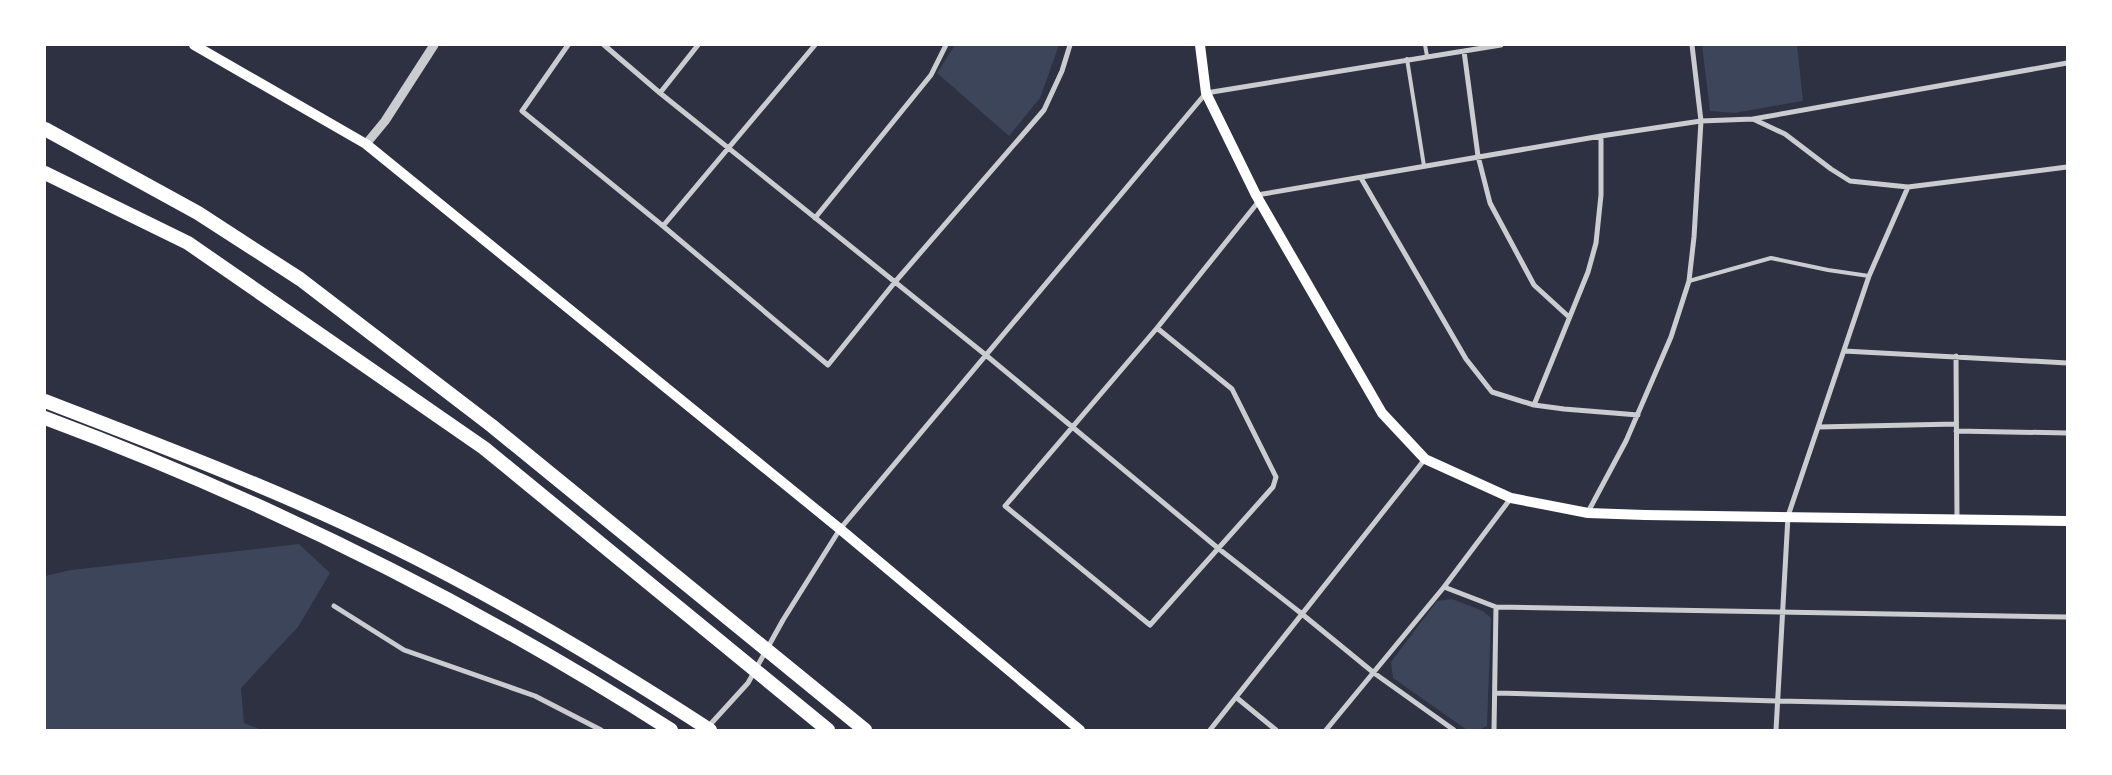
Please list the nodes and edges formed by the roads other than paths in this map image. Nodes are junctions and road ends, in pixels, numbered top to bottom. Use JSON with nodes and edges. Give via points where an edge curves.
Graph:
{"nodes":[{"id":1,"x":194,"y":45,"type":"edge"},
{"id":2,"x":434,"y":45,"type":"edge"},
{"id":3,"x":568,"y":45,"type":"edge"},
{"id":4,"x":604,"y":45,"type":"edge"},
{"id":5,"x":698,"y":45,"type":"edge"},
{"id":6,"x":815,"y":45,"type":"edge"},
{"id":7,"x":946,"y":45,"type":"edge"},
{"id":8,"x":1070,"y":45,"type":"edge"},
{"id":9,"x":1200,"y":45,"type":"edge"},
{"id":10,"x":1425,"y":45,"type":"edge"},
{"id":11,"x":1501,"y":45,"type":"edge"},
{"id":12,"x":1692,"y":45,"type":"edge"},
{"id":13,"x":1464,"y":51,"type":"junction"},
{"id":14,"x":1427,"y":56,"type":"junction"},
{"id":15,"x":1407,"y":59,"type":"junction"},
{"id":16,"x":2067,"y":64,"type":"edge"},
{"id":17,"x":1206,"y":93,"type":"junction"},
{"id":18,"x":660,"y":94,"type":"junction"},
{"id":19,"x":1753,"y":119,"type":"junction"},
{"id":20,"x":1701,"y":121,"type":"junction"},
{"id":21,"x":45,"y":129,"type":"edge"},
{"id":22,"x":1601,"y":136,"type":"junction"},
{"id":23,"x":366,"y":144,"type":"junction"},
{"id":24,"x":729,"y":148,"type":"junction"},
{"id":25,"x":1478,"y":156,"type":"junction"},
{"id":26,"x":1424,"y":166,"type":"junction"},
{"id":27,"x":2067,"y":167,"type":"edge"},
{"id":28,"x":45,"y":173,"type":"edge"},
{"id":29,"x":1361,"y":178,"type":"junction"},
{"id":30,"x":1908,"y":187,"type":"junction"},
{"id":31,"x":1258,"y":198,"type":"junction"},
{"id":32,"x":815,"y":218,"type":"junction"},
{"id":33,"x":663,"y":226,"type":"junction"},
{"id":34,"x":1869,"y":276,"type":"junction"},
{"id":35,"x":1689,"y":281,"type":"junction"},
{"id":36,"x":895,"y":282,"type":"junction"},
{"id":37,"x":1568,"y":317,"type":"junction"},
{"id":38,"x":1156,"y":328,"type":"junction"},
{"id":39,"x":1844,"y":351,"type":"junction"},
{"id":40,"x":987,"y":356,"type":"junction"},
{"id":41,"x":1956,"y":356,"type":"junction"},
{"id":42,"x":2067,"y":363,"type":"edge"},
{"id":43,"x":45,"y":401,"type":"edge"},
{"id":44,"x":1534,"y":405,"type":"junction"},
{"id":45,"x":1638,"y":414,"type":"junction"},
{"id":46,"x":45,"y":418,"type":"edge"},
{"id":47,"x":1956,"y":424,"type":"junction"},
{"id":48,"x":1818,"y":427,"type":"junction"},
{"id":49,"x":1072,"y":428,"type":"junction"},
{"id":50,"x":1956,"y":431,"type":"junction"},
{"id":51,"x":2067,"y":433,"type":"edge"},
{"id":52,"x":1425,"y":460,"type":"junction"},
{"id":53,"x":1511,"y":498,"type":"junction"},
{"id":54,"x":1588,"y":513,"type":"junction"},
{"id":55,"x":1788,"y":516,"type":"junction"},
{"id":56,"x":1957,"y":519,"type":"junction"},
{"id":57,"x":2067,"y":521,"type":"edge"},
{"id":58,"x":840,"y":529,"type":"junction"},
{"id":59,"x":1219,"y":549,"type":"junction"},
{"id":60,"x":1444,"y":586,"type":"junction"},
{"id":61,"x":334,"y":606,"type":"dead end"},
{"id":62,"x":1496,"y":607,"type":"junction"},
{"id":63,"x":1782,"y":612,"type":"junction"},
{"id":64,"x":1302,"y":614,"type":"junction"},
{"id":65,"x":2067,"y":617,"type":"edge"},
{"id":66,"x":1374,"y":674,"type":"junction"},
{"id":67,"x":1496,"y":693,"type":"junction"},
{"id":68,"x":1237,"y":698,"type":"junction"},
{"id":69,"x":1777,"y":702,"type":"junction"},
{"id":70,"x":2067,"y":707,"type":"edge"},
{"id":71,"x":601,"y":730,"type":"edge"},
{"id":72,"x":671,"y":730,"type":"edge"},
{"id":73,"x":705,"y":730,"type":"edge"},
{"id":74,"x":710,"y":730,"type":"edge"},
{"id":75,"x":828,"y":730,"type":"edge"},
{"id":76,"x":866,"y":730,"type":"edge"},
{"id":77,"x":1080,"y":730,"type":"edge"},
{"id":78,"x":1210,"y":730,"type":"edge"},
{"id":79,"x":1276,"y":730,"type":"edge"},
{"id":80,"x":1326,"y":730,"type":"edge"},
{"id":81,"x":1454,"y":730,"type":"edge"},
{"id":82,"x":1494,"y":730,"type":"edge"},
{"id":83,"x":1776,"y":730,"type":"edge"}],
"edges":[{"from":1,"to":23,"type":"main road"},
{"from":2,"to":23,"type":"street","via":[[385,121]]},
{"from":3,"to":33,"type":"street","via":[[522,111]]},
{"from":4,"to":18,"type":"street"},
{"from":5,"to":18,"type":"street"},
{"from":6,"to":24,"type":"street"},
{"from":7,"to":32,"type":"street","via":[[931,74]]},
{"from":8,"to":36,"type":"street","via":[[1044,110]]},
{"from":9,"to":17,"type":"main road"},
{"from":10,"to":14,"type":"lane"},
{"from":11,"to":13,"type":"street"},
{"from":12,"to":20,"type":"street"},
{"from":13,"to":14,"type":"street"},
{"from":13,"to":25,"type":"street"},
{"from":14,"to":15,"type":"street"},
{"from":15,"to":17,"type":"street"},
{"from":15,"to":26,"type":"lane"},
{"from":16,"to":19,"type":"street"},
{"from":17,"to":31,"type":"main road"},
{"from":17,"to":40,"type":"street"},
{"from":18,"to":24,"type":"street"},
{"from":19,"to":20,"type":"street"},
{"from":19,"to":30,"type":"street","via":[[1785,134],[1850,180]]},
{"from":20,"to":22,"type":"street"},
{"from":20,"to":35,"type":"street"},
{"from":21,"to":76,"type":"highway","via":[[198,213],[300,279],[492,426]]},
{"from":22,"to":25,"type":"street"},
{"from":22,"to":37,"type":"street","via":[[1601,195],[1596,243],[1588,272]]},
{"from":23,"to":58,"type":"main road"},
{"from":24,"to":32,"type":"street"},
{"from":24,"to":33,"type":"street"},
{"from":25,"to":26,"type":"street"},
{"from":25,"to":37,"type":"street","via":[[1490,203],[1534,285]]},
{"from":26,"to":29,"type":"street"},
{"from":27,"to":30,"type":"street"},
{"from":28,"to":75,"type":"highway","via":[[188,243],[484,448]]},
{"from":29,"to":31,"type":"street"},
{"from":29,"to":44,"type":"street","via":[[1466,359],[1492,392]]},
{"from":30,"to":34,"type":"street"},
{"from":31,"to":38,"type":"street"},
{"from":31,"to":52,"type":"main road","via":[[1382,413]]},
{"from":32,"to":36,"type":"street"},
{"from":33,"to":36,"type":"street","via":[[828,365]]},
{"from":34,"to":35,"type":"lane","via":[[1770,258]]},
{"from":34,"to":39,"type":"street"},
{"from":35,"to":45,"type":"street","via":[[1672,337]]},
{"from":36,"to":40,"type":"street"},
{"from":37,"to":44,"type":"street"},
{"from":38,"to":49,"type":"street"},
{"from":38,"to":59,"type":"street","via":[[1232,389],[1276,477],[1273,487]]},
{"from":39,"to":41,"type":"street"},
{"from":39,"to":48,"type":"street"},
{"from":40,"to":49,"type":"street"},
{"from":40,"to":58,"type":"street"},
{"from":41,"to":42,"type":"street"},
{"from":41,"to":47,"type":"street"},
{"from":43,"to":74,"type":"highway","via":[[270,490],[390,545],[537,623]]},
{"from":44,"to":45,"type":"street"},
{"from":45,"to":54,"type":"street"},
{"from":46,"to":72,"type":"highway","via":[[226,491],[348,547],[422,584],[566,665]]},
{"from":47,"to":48,"type":"street"},
{"from":47,"to":50,"type":"street"},
{"from":48,"to":55,"type":"street"},
{"from":49,"to":59,"type":"street"},
{"from":49,"to":59,"type":"street","via":[[1005,506],[1150,625]]},
{"from":50,"to":51,"type":"street"},
{"from":50,"to":56,"type":"street"},
{"from":52,"to":53,"type":"main road"},
{"from":52,"to":64,"type":"street"},
{"from":53,"to":54,"type":"main road"},
{"from":53,"to":60,"type":"street"},
{"from":54,"to":55,"type":"main road"},
{"from":55,"to":56,"type":"main road"},
{"from":55,"to":63,"type":"street"},
{"from":56,"to":57,"type":"main road"},
{"from":58,"to":73,"type":"street","via":[[748,683]]},
{"from":58,"to":77,"type":"main road"},
{"from":59,"to":64,"type":"street"},
{"from":60,"to":62,"type":"street"},
{"from":60,"to":66,"type":"street"},
{"from":61,"to":71,"type":"street","via":[[404,650],[535,696]]},
{"from":62,"to":63,"type":"street"},
{"from":62,"to":67,"type":"street"},
{"from":63,"to":65,"type":"street"},
{"from":63,"to":69,"type":"street"},
{"from":64,"to":66,"type":"street"},
{"from":64,"to":68,"type":"street"},
{"from":66,"to":80,"type":"street"},
{"from":66,"to":81,"type":"street"},
{"from":67,"to":69,"type":"street"},
{"from":67,"to":82,"type":"street"},
{"from":68,"to":78,"type":"street"},
{"from":68,"to":79,"type":"street"},
{"from":69,"to":70,"type":"street"},
{"from":69,"to":83,"type":"street"}]}
